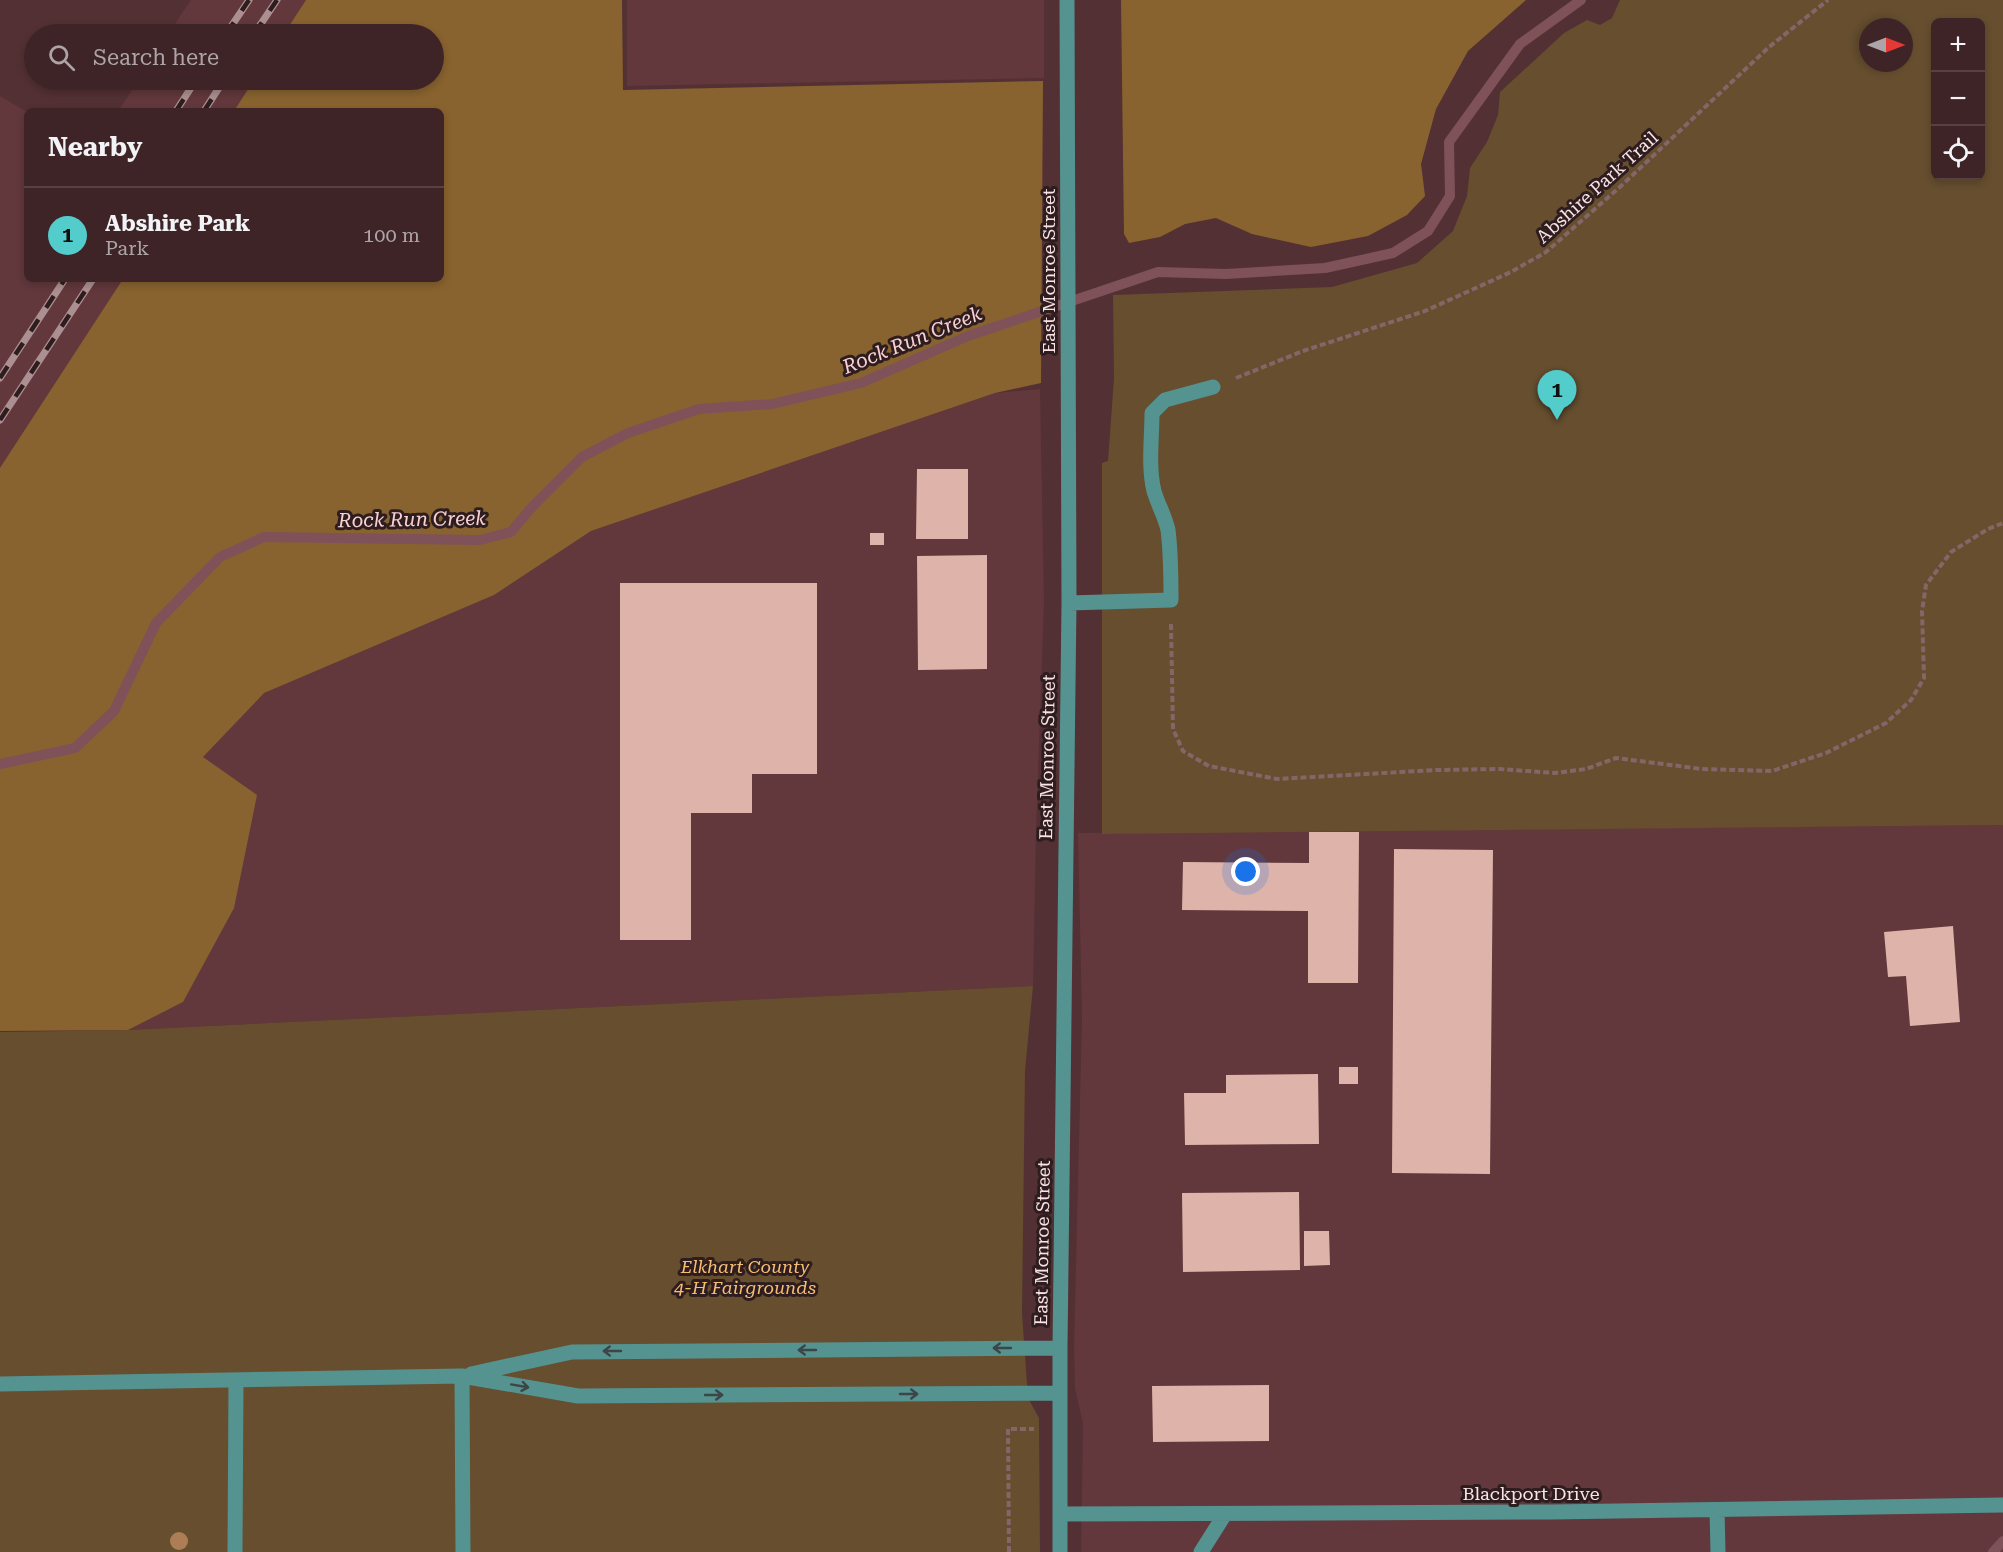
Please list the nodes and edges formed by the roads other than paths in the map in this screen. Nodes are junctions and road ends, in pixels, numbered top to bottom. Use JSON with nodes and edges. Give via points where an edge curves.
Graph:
{"nodes":[{"id":1,"x":1067,"y":0,"type":"edge"},
{"id":2,"x":1213,"y":387,"type":"road end"},
{"id":3,"x":1069,"y":603,"type":"junction"},
{"id":4,"x":1060,"y":1348,"type":"junction"},
{"id":5,"x":462,"y":1376,"type":"junction"},
{"id":6,"x":236,"y":1380,"type":"junction"},
{"id":7,"x":0,"y":1384,"type":"edge"},
{"id":8,"x":1060,"y":1393,"type":"junction"},
{"id":9,"x":2003,"y":1505,"type":"edge"},
{"id":10,"x":1717,"y":1510,"type":"junction"},
{"id":11,"x":1060,"y":1514,"type":"junction"},
{"id":12,"x":1225,"y":1514,"type":"junction"},
{"id":13,"x":235,"y":1552,"type":"edge"},
{"id":14,"x":464,"y":1552,"type":"edge"},
{"id":15,"x":1060,"y":1552,"type":"edge"},
{"id":16,"x":1201,"y":1552,"type":"edge"},
{"id":17,"x":1718,"y":1552,"type":"edge"}],
"edges":[{"from":1,"to":3,"type":"street","name":"East Monroe Street"},
{"from":2,"to":3,"type":"street","via":[[1165,400],[1152,413],[1152,471],[1168,530],[1171,600]]},
{"from":3,"to":4,"type":"street","name":"East Monroe Street"},
{"from":4,"to":5,"type":"street","one_way":true,"via":[[572,1352]]},
{"from":4,"to":8,"type":"street","name":"East Monroe Street"},
{"from":5,"to":6,"type":"street"},
{"from":5,"to":8,"type":"street","one_way":true,"via":[[578,1396]]},
{"from":5,"to":14,"type":"street"},
{"from":6,"to":7,"type":"street"},
{"from":6,"to":13,"type":"street"},
{"from":8,"to":11,"type":"street","name":"East Monroe Street"},
{"from":9,"to":10,"type":"street","name":"Blackport Drive"},
{"from":10,"to":12,"type":"street","name":"Blackport Drive"},
{"from":10,"to":17,"type":"street"},
{"from":11,"to":12,"type":"street","name":"Blackport Drive"},
{"from":11,"to":15,"type":"street","name":"East Monroe Street"},
{"from":12,"to":16,"type":"street"}]}
